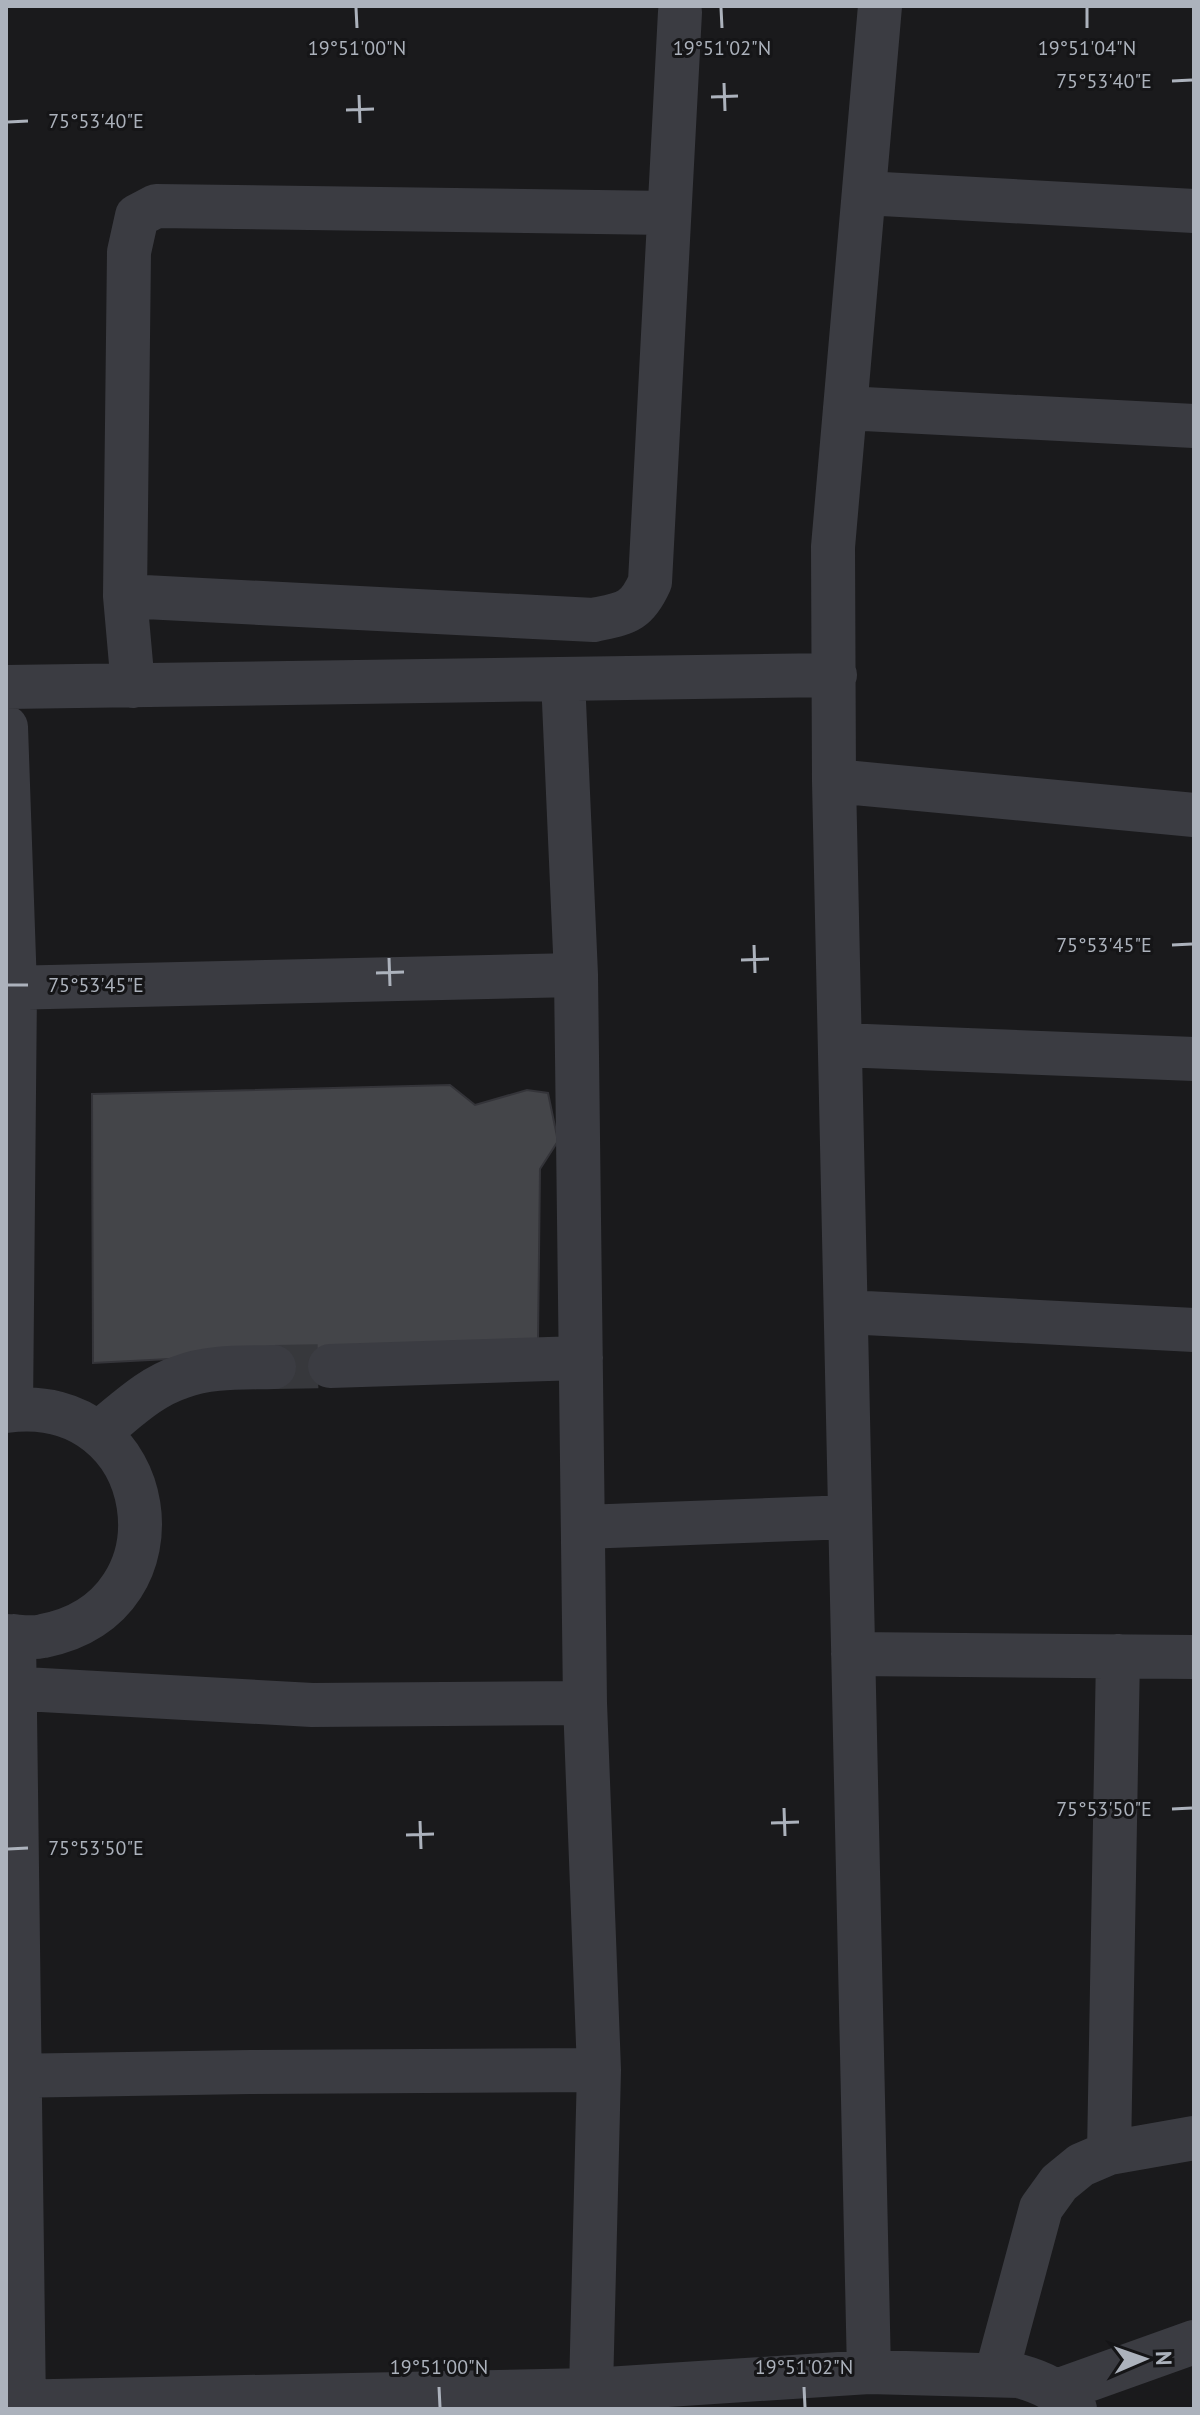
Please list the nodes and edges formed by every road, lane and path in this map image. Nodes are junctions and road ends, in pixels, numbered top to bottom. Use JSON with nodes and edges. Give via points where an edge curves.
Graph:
{"nodes":[{"id":1,"x":880,"y":6,"type":"edge"},
{"id":2,"x":680,"y":12,"type":"dead end"},
{"id":3,"x":864,"y":193,"type":"junction"},
{"id":4,"x":1194,"y":211,"type":"edge"},
{"id":5,"x":669,"y":213,"type":"junction"},
{"id":6,"x":845,"y":408,"type":"junction"},
{"id":7,"x":1194,"y":426,"type":"edge"},
{"id":8,"x":125,"y":596,"type":"junction"},
{"id":9,"x":835,"y":675,"type":"junction"},
{"id":10,"x":563,"y":679,"type":"junction"},
{"id":11,"x":133,"y":686,"type":"junction"},
{"id":12,"x":6,"y":687,"type":"edge"},
{"id":13,"x":6,"y":727,"type":"edge"},
{"id":14,"x":834,"y":781,"type":"junction"},
{"id":15,"x":1194,"y":815,"type":"edge"},
{"id":16,"x":576,"y":975,"type":"junction"},
{"id":17,"x":10,"y":988,"type":"edge"},
{"id":18,"x":841,"y":1045,"type":"junction"},
{"id":19,"x":1194,"y":1059,"type":"edge"},
{"id":20,"x":846,"y":1312,"type":"junction"},
{"id":21,"x":1194,"y":1330,"type":"edge"},
{"id":22,"x":581,"y":1358,"type":"junction"},
{"id":23,"x":330,"y":1366,"type":"tunnel mouth"},
{"id":24,"x":274,"y":1367,"type":"tunnel mouth"},
{"id":25,"x":8,"y":1410,"type":"edge"},
{"id":26,"x":98,"y":1433,"type":"junction"},
{"id":27,"x":850,"y":1517,"type":"junction"},
{"id":28,"x":583,"y":1527,"type":"junction"},
{"id":29,"x":10,"y":1636,"type":"edge"},
{"id":30,"x":853,"y":1654,"type":"junction"},
{"id":31,"x":1118,"y":1656,"type":"junction"},
{"id":32,"x":1194,"y":1657,"type":"edge"},
{"id":33,"x":10,"y":1688,"type":"edge"},
{"id":34,"x":585,"y":1703,"type":"junction"},
{"id":35,"x":599,"y":2070,"type":"junction"},
{"id":36,"x":12,"y":2076,"type":"edge"},
{"id":37,"x":1194,"y":2138,"type":"edge"},
{"id":38,"x":1109,"y":2153,"type":"junction"},
{"id":39,"x":1194,"y":2342,"type":"edge"},
{"id":40,"x":869,"y":2372,"type":"junction"},
{"id":41,"x":996,"y":2375,"type":"junction"},
{"id":42,"x":591,"y":2390,"type":"junction"},
{"id":43,"x":950,"y":2392,"type":"edge"},
{"id":44,"x":784,"y":2394,"type":"edge"},
{"id":45,"x":1066,"y":2400,"type":"edge"},
{"id":46,"x":283,"y":2402,"type":"edge"},
{"id":47,"x":18,"y":2404,"type":"edge"}],
"edges":[{"from":1,"to":3,"type":"street"},
{"from":2,"to":5,"type":"street"},
{"from":3,"to":4,"type":"street"},
{"from":3,"to":6,"type":"street"},
{"from":5,"to":8,"type":"street","via":[[650,582],[641,602],[623,614],[594,620]]},
{"from":5,"to":8,"type":"street","via":[[156,206],[137,216],[129,252]]},
{"from":6,"to":7,"type":"street"},
{"from":6,"to":9,"type":"street","via":[[833,547]]},
{"from":8,"to":11,"type":"street"},
{"from":9,"to":10,"type":"street"},
{"from":9,"to":14,"type":"street"},
{"from":10,"to":11,"type":"street"},
{"from":10,"to":16,"type":"street"},
{"from":11,"to":12,"type":"street"},
{"from":13,"to":17,"type":"street"},
{"from":14,"to":15,"type":"street"},
{"from":14,"to":18,"type":"street"},
{"from":16,"to":17,"type":"street"},
{"from":16,"to":22,"type":"street"},
{"from":17,"to":25,"type":"street"},
{"from":18,"to":19,"type":"street"},
{"from":18,"to":20,"type":"street"},
{"from":20,"to":21,"type":"street"},
{"from":20,"to":27,"type":"street"},
{"from":22,"to":23,"type":"street"},
{"from":22,"to":28,"type":"street"},
{"from":24,"to":26,"type":"street","via":[[216,1369],[180,1377],[143,1397]]},
{"from":25,"to":26,"type":"street","via":[[29,1407],[65,1414]]},
{"from":26,"to":29,"type":"street","via":[[124,1461],[139,1497],[141,1535],[130,1572],[108,1604],[77,1626],[40,1637]]},
{"from":27,"to":28,"type":"street"},
{"from":27,"to":30,"type":"street"},
{"from":28,"to":34,"type":"street"},
{"from":29,"to":33,"type":"street"},
{"from":30,"to":31,"type":"street"},
{"from":30,"to":40,"type":"street"},
{"from":31,"to":32,"type":"street"},
{"from":31,"to":38,"type":"street"},
{"from":33,"to":34,"type":"street","via":[[312,1705]]},
{"from":33,"to":36,"type":"street"},
{"from":34,"to":35,"type":"street"},
{"from":35,"to":36,"type":"street"},
{"from":35,"to":42,"type":"street"},
{"from":36,"to":47,"type":"street"},
{"from":37,"to":38,"type":"street"},
{"from":38,"to":41,"type":"street","via":[[1081,2165],[1041,2208]]},
{"from":39,"to":45,"type":"street"},
{"from":40,"to":43,"type":"street"},
{"from":40,"to":44,"type":"street"},
{"from":41,"to":43,"type":"street"},
{"from":41,"to":45,"type":"street","via":[[1040,2382]]},
{"from":42,"to":44,"type":"street"},
{"from":42,"to":46,"type":"street"},
{"from":46,"to":47,"type":"street"}]}
